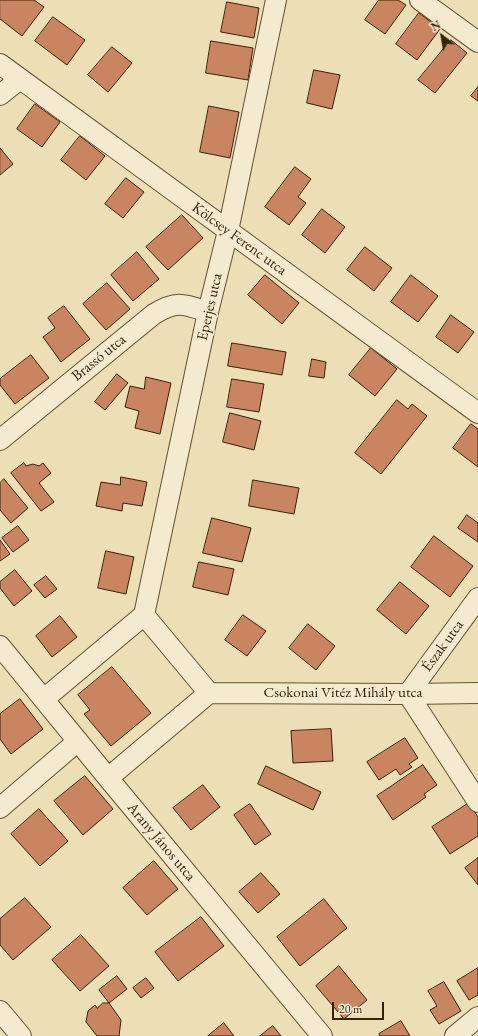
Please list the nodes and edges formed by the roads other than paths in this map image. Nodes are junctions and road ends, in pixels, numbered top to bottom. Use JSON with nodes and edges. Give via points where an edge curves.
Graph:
{"nodes":[{"id":1,"x":276,"y":0,"type":"edge"},
{"id":2,"x":420,"y":0,"type":"edge"},
{"id":3,"x":478,"y":42,"type":"edge"},
{"id":4,"x":0,"y":64,"type":"edge"},
{"id":5,"x":20,"y":79,"type":"junction"},
{"id":6,"x":0,"y":95,"type":"edge"},
{"id":7,"x":228,"y":232,"type":"junction"},
{"id":8,"x":208,"y":312,"type":"junction"},
{"id":9,"x":478,"y":413,"type":"edge"},
{"id":10,"x":0,"y":440,"type":"edge"},
{"id":11,"x":478,"y":598,"type":"edge"},
{"id":12,"x":144,"y":615,"type":"junction"},
{"id":13,"x":0,"y":646,"type":"edge"},
{"id":14,"x":209,"y":693,"type":"junction"},
{"id":15,"x":478,"y":693,"type":"edge"},
{"id":16,"x":408,"y":694,"type":"junction"},
{"id":17,"x":44,"y":700,"type":"junction"},
{"id":18,"x":78,"y":741,"type":"junction"},
{"id":19,"x":108,"y":778,"type":"junction"},
{"id":20,"x":478,"y":802,"type":"edge"},
{"id":21,"x":0,"y":808,"type":"edge"},
{"id":22,"x":0,"y":1011,"type":"edge"},
{"id":23,"x":478,"y":1018,"type":"edge"},
{"id":24,"x":319,"y":1034,"type":"edge"},
{"id":25,"x":21,"y":1036,"type":"edge"},
{"id":26,"x":455,"y":1036,"type":"edge"}],
"edges":[{"from":1,"to":7,"type":"street","name":"Eperjes utca"},
{"from":2,"to":3,"type":"street"},
{"from":4,"to":5,"type":"street","name":"Kölcsey Ferenc utca"},
{"from":5,"to":6,"type":"street"},
{"from":5,"to":7,"type":"street","name":"Kölcsey Ferenc utca"},
{"from":7,"to":8,"type":"street","name":"Eperjes utca"},
{"from":7,"to":9,"type":"street","name":"Kölcsey Ferenc utca"},
{"from":8,"to":10,"type":"street","name":"Brassó utca","via":[[177,304],[167,306],[154,314]]},
{"from":8,"to":12,"type":"street","name":"Eperjes utca"},
{"from":11,"to":16,"type":"street","name":"Észak utca"},
{"from":12,"to":14,"type":"street"},
{"from":12,"to":17,"type":"street"},
{"from":13,"to":17,"type":"street","name":"Arany János utca"},
{"from":14,"to":16,"type":"street","name":"Csokonai Vitéz Mihály utca"},
{"from":14,"to":19,"type":"street"},
{"from":15,"to":16,"type":"street","name":"Csokonai Vitéz Mihály utca"},
{"from":16,"to":20,"type":"street"},
{"from":17,"to":18,"type":"street","name":"Arany János utca"},
{"from":18,"to":19,"type":"street","name":"Arany János utca"},
{"from":18,"to":21,"type":"street"},
{"from":19,"to":24,"type":"street","name":"Arany János utca"},
{"from":22,"to":25,"type":"street"},
{"from":23,"to":26,"type":"street"}]}
